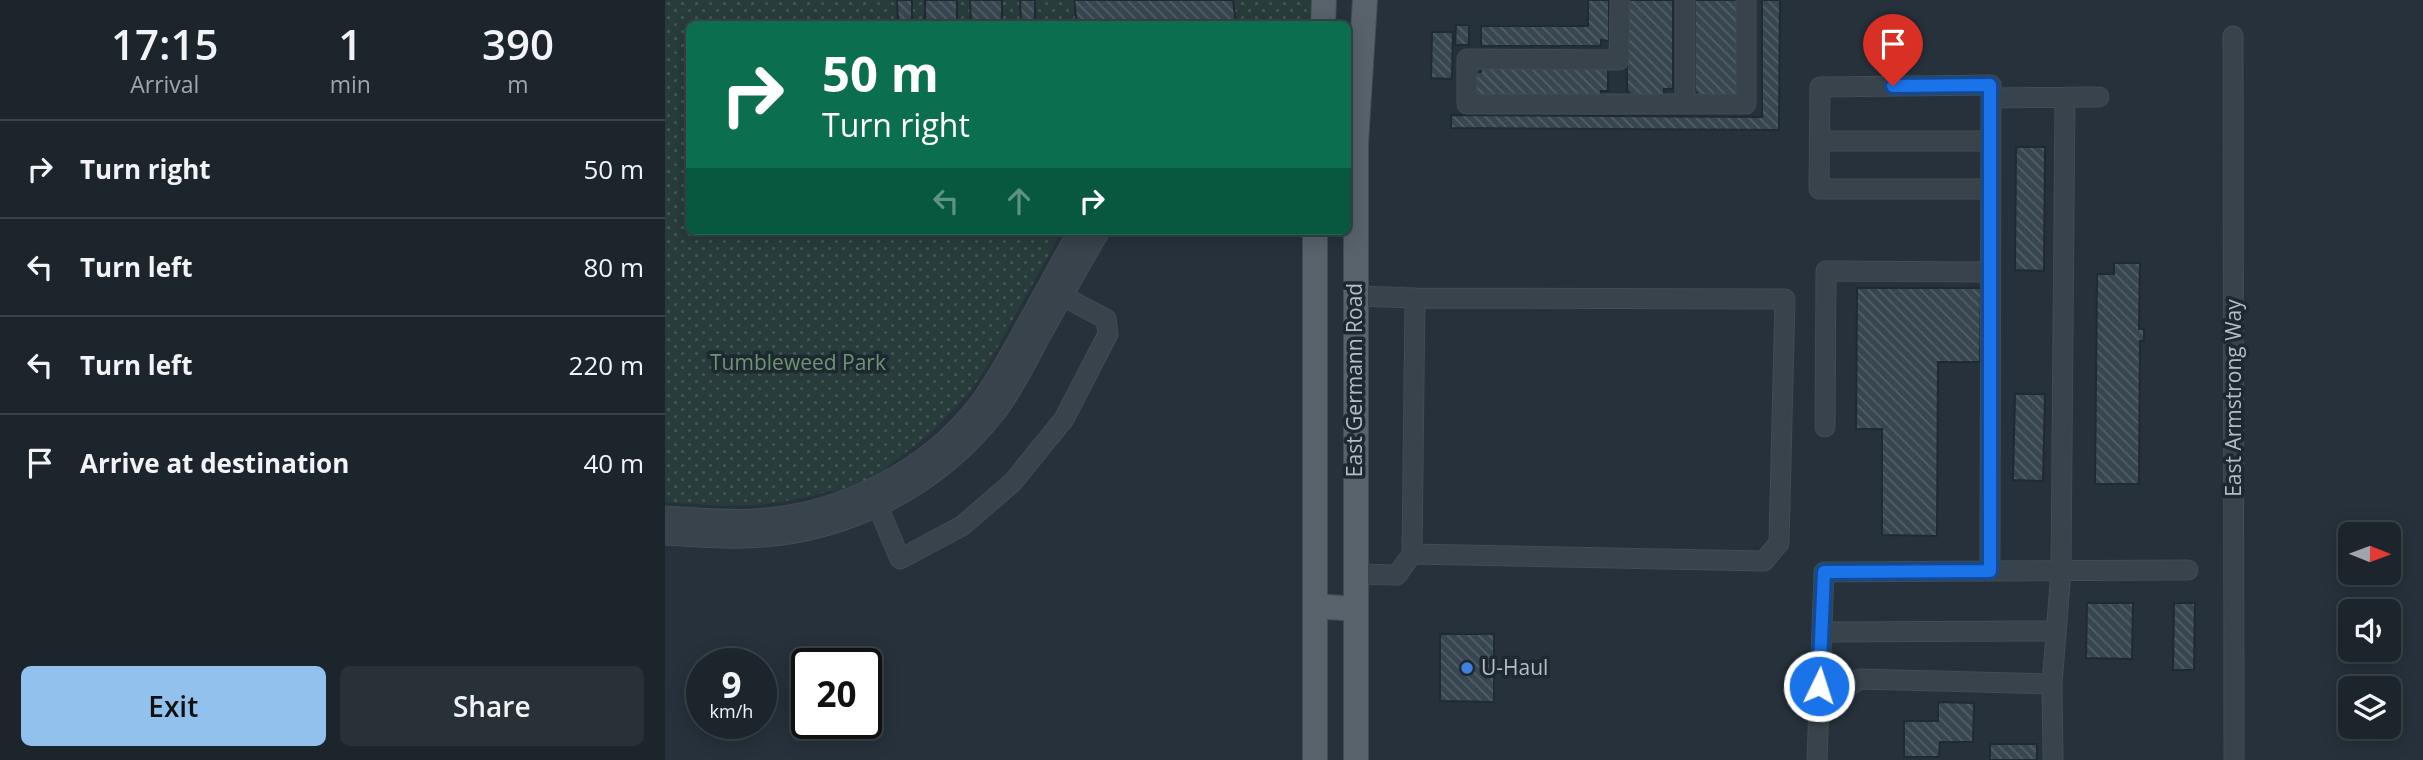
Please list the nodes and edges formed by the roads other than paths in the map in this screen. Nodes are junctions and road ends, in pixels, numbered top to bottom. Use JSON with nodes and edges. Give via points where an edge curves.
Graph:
{"nodes":[{"id":1,"x":1324,"y":0,"type":"edge"},
{"id":2,"x":1365,"y":0,"type":"edge"},
{"id":3,"x":1620,"y":0,"type":"edge"},
{"id":4,"x":1685,"y":0,"type":"edge"},
{"id":5,"x":1746,"y":0,"type":"edge"},
{"id":6,"x":1323,"y":21,"type":"edge"},
{"id":7,"x":2233,"y":36,"type":"dead end"},
{"id":8,"x":2065,"y":97,"type":"junction"},
{"id":9,"x":2099,"y":97,"type":"dead end"},
{"id":10,"x":1991,"y":98,"type":"junction"},
{"id":11,"x":1685,"y":104,"type":"junction"},
{"id":12,"x":1819,"y":141,"type":"junction"},
{"id":13,"x":1990,"y":141,"type":"junction"},
{"id":14,"x":1352,"y":142,"type":"edge"},
{"id":15,"x":1991,"y":189,"type":"junction"},
{"id":16,"x":1076,"y":235,"type":"edge"},
{"id":17,"x":1097,"y":235,"type":"edge"},
{"id":18,"x":1315,"y":235,"type":"edge"},
{"id":19,"x":1990,"y":272,"type":"junction"},
{"id":20,"x":1055,"y":292,"type":"junction"},
{"id":21,"x":1355,"y":296,"type":"junction"},
{"id":22,"x":1415,"y":298,"type":"junction"},
{"id":23,"x":1825,"y":427,"type":"dead end"},
{"id":24,"x":874,"y":498,"type":"junction"},
{"id":25,"x":665,"y":516,"type":"edge"},
{"id":26,"x":665,"y":535,"type":"edge"},
{"id":27,"x":1412,"y":554,"type":"junction"},
{"id":28,"x":2188,"y":570,"type":"dead end"},
{"id":29,"x":1990,"y":571,"type":"junction"},
{"id":30,"x":2061,"y":571,"type":"junction"},
{"id":31,"x":1356,"y":574,"type":"junction"},
{"id":32,"x":1315,"y":606,"type":"junction"},
{"id":33,"x":1356,"y":609,"type":"junction"},
{"id":34,"x":2056,"y":631,"type":"junction"},
{"id":35,"x":1822,"y":632,"type":"junction"},
{"id":36,"x":2052,"y":684,"type":"junction"},
{"id":37,"x":1818,"y":705,"type":"junction"},
{"id":38,"x":1315,"y":760,"type":"edge"},
{"id":39,"x":1356,"y":760,"type":"edge"},
{"id":40,"x":1817,"y":760,"type":"edge"},
{"id":41,"x":2053,"y":760,"type":"edge"},
{"id":42,"x":2234,"y":760,"type":"edge"}],
"edges":[{"from":1,"to":6,"type":"main road"},
{"from":2,"to":14,"type":"main road","name":"East Germann Road"},
{"from":3,"to":11,"type":"street","via":[[1619,60],[1467,60],[1459,105]]},
{"from":4,"to":11,"type":"street"},
{"from":5,"to":11,"type":"street","via":[[1746,104]]},
{"from":7,"to":42,"type":"street","name":"East Armstrong Way"},
{"from":8,"to":9,"type":"street"},
{"from":8,"to":10,"type":"street"},
{"from":8,"to":30,"type":"street"},
{"from":10,"to":12,"type":"street","via":[[1990,85],[1820,87]]},
{"from":10,"to":13,"type":"street"},
{"from":12,"to":13,"type":"street"},
{"from":12,"to":15,"type":"street","via":[[1819,189]]},
{"from":13,"to":15,"type":"street"},
{"from":14,"to":21,"type":"main road","name":"East Germann Road"},
{"from":15,"to":19,"type":"street"},
{"from":16,"to":20,"type":"street"},
{"from":17,"to":20,"type":"street"},
{"from":18,"to":32,"type":"main road","name":"East Germann Road"},
{"from":19,"to":23,"type":"street","via":[[1826,271]]},
{"from":19,"to":29,"type":"street"},
{"from":20,"to":24,"type":"street","via":[[967,418]]},
{"from":20,"to":24,"type":"street","via":[[1106,319],[1108,334],[1064,419],[1013,482],[962,526],[900,559]]},
{"from":21,"to":22,"type":"street"},
{"from":21,"to":31,"type":"main road","name":"East Germann Road"},
{"from":22,"to":27,"type":"street"},
{"from":22,"to":27,"type":"street","via":[[1785,299],[1779,543],[1764,561]]},
{"from":24,"to":25,"type":"street","via":[[758,519]]},
{"from":24,"to":26,"type":"street","via":[[828,526],[771,537]]},
{"from":27,"to":31,"type":"street","via":[[1397,575]]},
{"from":28,"to":30,"type":"street"},
{"from":29,"to":30,"type":"street"},
{"from":29,"to":35,"type":"street","via":[[1824,572]]},
{"from":30,"to":34,"type":"street"},
{"from":31,"to":33,"type":"main road","name":"East Germann Road"},
{"from":32,"to":33,"type":"main road"},
{"from":32,"to":38,"type":"main road","name":"East Germann Road"},
{"from":33,"to":39,"type":"main road","name":"East Germann Road"},
{"from":34,"to":35,"type":"street"},
{"from":34,"to":36,"type":"street"},
{"from":35,"to":37,"type":"street"},
{"from":36,"to":37,"type":"street","via":[[1860,679]]},
{"from":36,"to":41,"type":"street"},
{"from":37,"to":40,"type":"street"}]}
